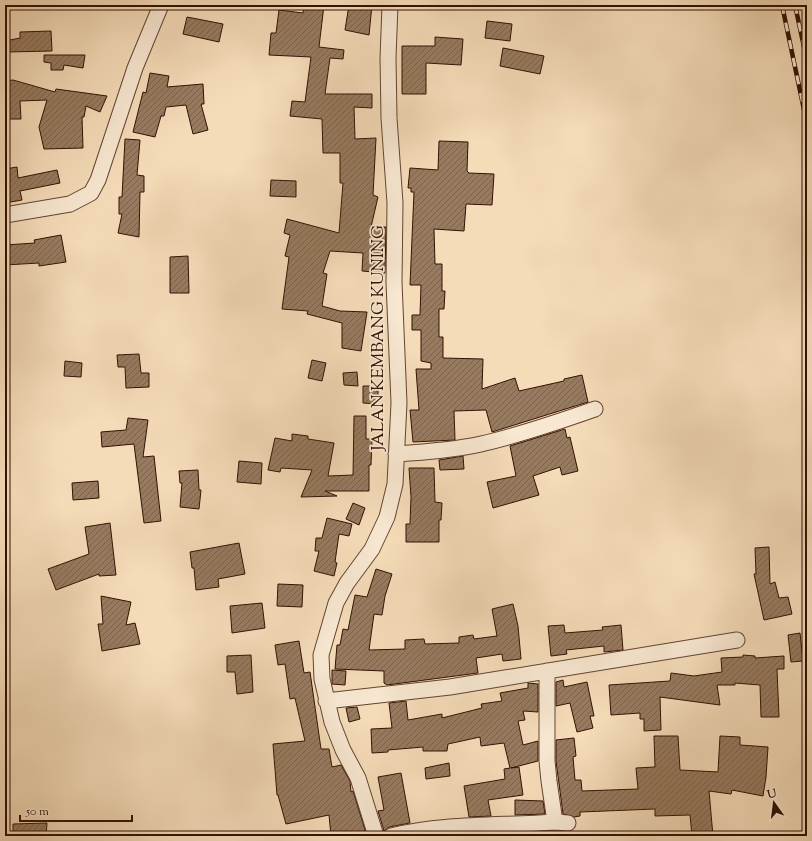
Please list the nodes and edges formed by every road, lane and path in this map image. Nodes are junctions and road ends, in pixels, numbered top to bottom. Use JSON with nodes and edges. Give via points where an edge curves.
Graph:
{"nodes":[{"id":1,"x":160,"y":5,"type":"edge"},
{"id":2,"x":390,"y":5,"type":"edge"},
{"id":3,"x":5,"y":215,"type":"edge"},
{"id":4,"x":595,"y":409,"type":"dead end"},
{"id":5,"x":396,"y":454,"type":"junction"},
{"id":6,"x":738,"y":640,"type":"dead end"},
{"id":7,"x":547,"y":671,"type":"junction"},
{"id":8,"x":326,"y":701,"type":"junction"},
{"id":9,"x":376,"y":836,"type":"edge"},
{"id":10,"x":391,"y":836,"type":"edge"}],
"edges":[{"from":1,"to":3,"type":"street","via":[[130,82],[98,180],[91,192],[70,204]]},
{"from":2,"to":5,"type":"street","name":"JALAN KEMBANG KUNING","via":[[389,118],[395,203],[394,282],[399,403]]},
{"from":4,"to":5,"type":"street","via":[[524,433],[480,444],[431,452]]},
{"from":5,"to":8,"type":"street","name":"JALAN KEMBANG KUNING","via":[[395,484],[386,517],[372,549],[336,603],[331,619],[322,655],[322,679]]},
{"from":6,"to":7,"type":"street"},
{"from":7,"to":8,"type":"street","via":[[406,693]]},
{"from":7,"to":10,"type":"street","via":[[547,761],[562,822],[461,826]]},
{"from":8,"to":9,"type":"street","name":"JALAN KEMBANG KUNING","via":[[343,750],[358,778]]}]}
